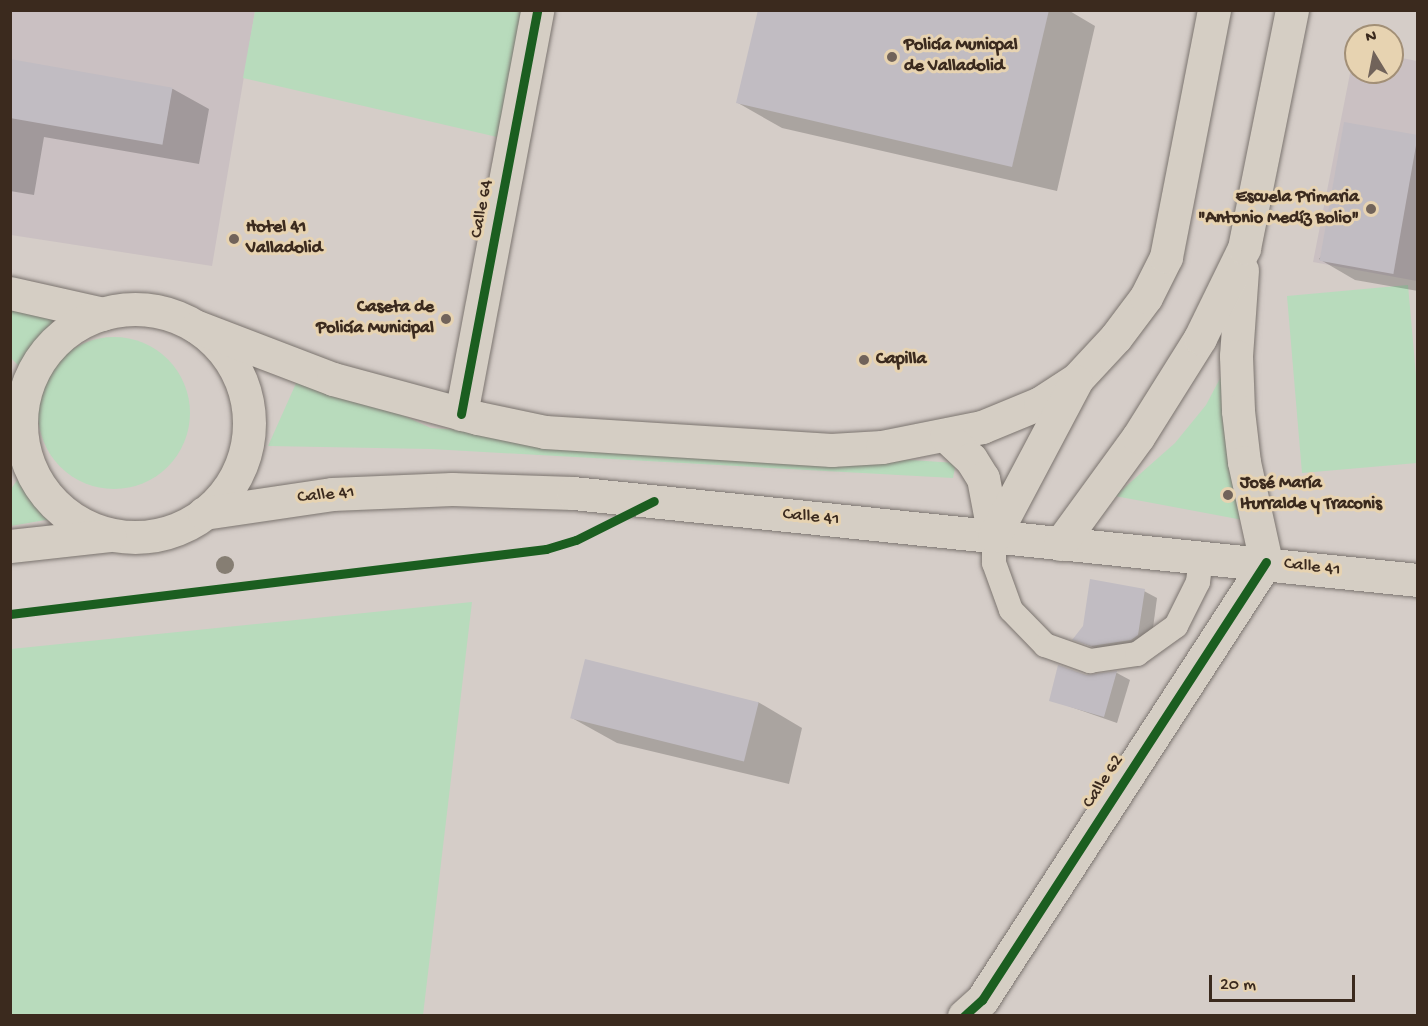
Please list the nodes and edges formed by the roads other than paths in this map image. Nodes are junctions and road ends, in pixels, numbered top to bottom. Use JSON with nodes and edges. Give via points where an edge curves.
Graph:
{"nodes":[{"id":1,"x":537,"y":10,"type":"edge"},
{"id":2,"x":1214,"y":10,"type":"edge"},
{"id":3,"x":1292,"y":10,"type":"edge"},
{"id":4,"x":1244,"y":248,"type":"junction"},
{"id":5,"x":10,"y":292,"type":"edge"},
{"id":6,"x":103,"y":314,"type":"junction"},
{"id":7,"x":197,"y":327,"type":"junction"},
{"id":8,"x":1077,"y":379,"type":"junction"},
{"id":9,"x":461,"y":414,"type":"junction"},
{"id":10,"x":14,"y":432,"type":"edge"},
{"id":11,"x":946,"y":436,"type":"junction"},
{"id":12,"x":204,"y":513,"type":"junction"},
{"id":13,"x":111,"y":535,"type":"junction"},
{"id":14,"x":994,"y":536,"type":"junction"},
{"id":15,"x":1060,"y":544,"type":"junction"},
{"id":16,"x":10,"y":546,"type":"edge"},
{"id":17,"x":1201,"y":556,"type":"junction"},
{"id":18,"x":1266,"y":562,"type":"junction"},
{"id":19,"x":1418,"y":580,"type":"edge"},
{"id":20,"x":976,"y":1010,"type":"edge"}],
"edges":[{"from":1,"to":9,"type":"main road","name":"Calle 64"},
{"from":2,"to":8,"type":"main road","via":[[1166,257],[1146,297]]},
{"from":3,"to":4,"type":"main road"},
{"from":4,"to":15,"type":"main road","via":[[1194,348],[1138,437]]},
{"from":4,"to":18,"type":"main road","via":[[1238,302],[1238,411],[1244,462]]},
{"from":5,"to":6,"type":"main road"},
{"from":6,"to":7,"type":"main road","via":[[147,310]]},
{"from":6,"to":10,"type":"main road","via":[[62,336],[45,353],[24,395]]},
{"from":7,"to":9,"type":"main road","via":[[333,379]]},
{"from":7,"to":12,"type":"main road","via":[[231,360],[244,388],[250,419],[247,449],[235,478]]},
{"from":8,"to":11,"type":"main road","via":[[1040,403],[982,427]]},
{"from":8,"to":14,"type":"main road"},
{"from":9,"to":11,"type":"main road","via":[[545,432],[831,450],[882,447]]},
{"from":10,"to":13,"type":"main road","via":[[34,478],[54,504],[81,524]]},
{"from":11,"to":14,"type":"main road","via":[[971,459],[983,478]]},
{"from":12,"to":13,"type":"main road","via":[[161,534]]},
{"from":12,"to":14,"type":"main road","name":"Calle 41","via":[[332,494],[452,489],[573,493]]},
{"from":13,"to":16,"type":"main road"},
{"from":14,"to":15,"type":"main road","name":"Calle 41"},
{"from":14,"to":17,"type":"lane","via":[[994,562],[1000,587],[1026,629],[1045,645],[1090,661],[1137,654],[1176,626],[1198,582]]},
{"from":15,"to":17,"type":"main road","name":"Calle 41"},
{"from":17,"to":18,"type":"main road","name":"Calle 41"},
{"from":18,"to":19,"type":"main road","name":"Calle 41"},
{"from":18,"to":20,"type":"main road","name":"Calle 62"}]}
